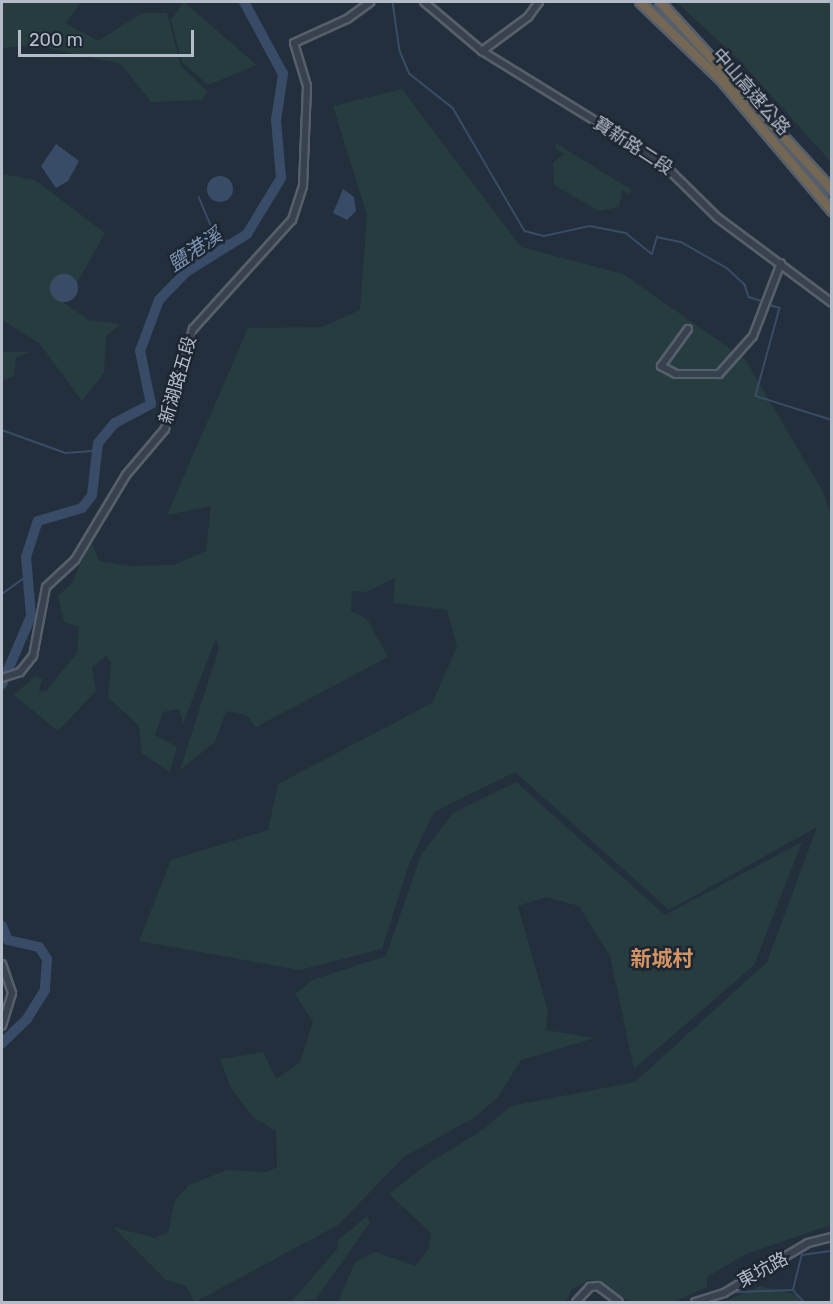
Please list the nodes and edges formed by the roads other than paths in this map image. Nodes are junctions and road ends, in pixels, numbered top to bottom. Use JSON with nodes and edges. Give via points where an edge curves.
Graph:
{"nodes":[{"id":1,"x":370,"y":2,"type":"edge"},
{"id":2,"x":424,"y":2,"type":"edge"},
{"id":3,"x":539,"y":2,"type":"edge"},
{"id":4,"x":640,"y":2,"type":"edge"},
{"id":5,"x":660,"y":2,"type":"edge"},
{"id":6,"x":482,"y":51,"type":"junction"},
{"id":7,"x":831,"y":190,"type":"edge"},
{"id":8,"x":831,"y":211,"type":"edge"},
{"id":9,"x":781,"y":263,"type":"junction"},
{"id":10,"x":831,"y":303,"type":"edge"},
{"id":11,"x":688,"y":329,"type":"dead end"},
{"id":12,"x":2,"y":678,"type":"edge"},
{"id":13,"x":2,"y":964,"type":"edge"},
{"id":14,"x":2,"y":1025,"type":"edge"},
{"id":15,"x":831,"y":1237,"type":"edge"},
{"id":16,"x":576,"y":1302,"type":"edge"},
{"id":17,"x":619,"y":1302,"type":"edge"},
{"id":18,"x":695,"y":1302,"type":"edge"}],
"edges":[{"from":1,"to":12,"type":"street","name":"新湖路五段","via":[[347,19],[294,43],[307,86],[303,186],[292,220],[193,329],[165,429],[126,475],[75,560],[46,587],[33,656],[11,677]]},
{"from":2,"to":6,"type":"street","name":"寶新路二段"},
{"from":3,"to":6,"type":"street","via":[[528,17]]},
{"from":4,"to":8,"type":"highway","name":"中山高速公路","via":[[721,80]]},
{"from":5,"to":7,"type":"highway","name":"中山高速公路"},
{"from":6,"to":9,"type":"street","name":"寶新路二段","via":[[660,160],[718,218]]},
{"from":9,"to":10,"type":"street","name":"寶新路二段"},
{"from":9,"to":11,"type":"street","via":[[753,336],[719,374],[676,374],[661,366]]},
{"from":13,"to":14,"type":"street","via":[[12,993]]},
{"from":15,"to":18,"type":"street","name":"東坑路","via":[[808,1244],[724,1293]]},
{"from":16,"to":17,"type":"street","via":[[590,1287],[598,1286]]}]}
